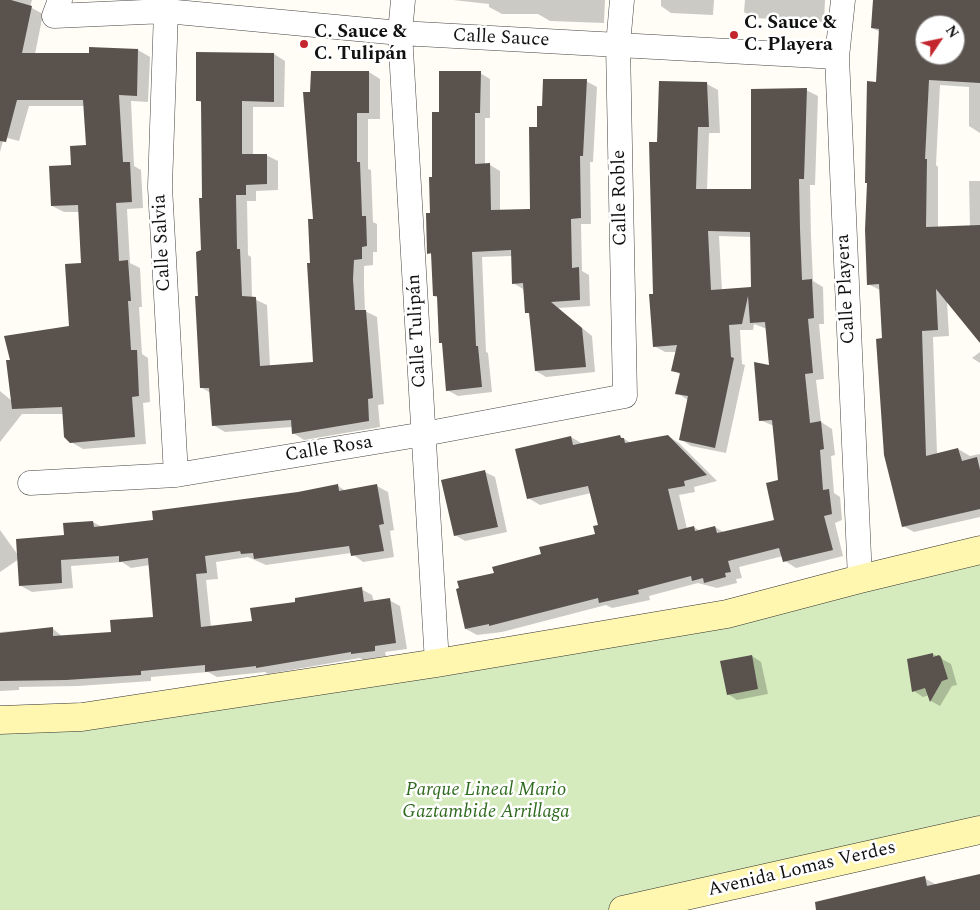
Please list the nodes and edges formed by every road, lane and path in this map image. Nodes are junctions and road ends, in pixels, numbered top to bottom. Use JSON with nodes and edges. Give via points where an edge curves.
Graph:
{"nodes":[{"id":1,"x":60,"y":0,"type":"edge"},
{"id":2,"x":403,"y":0,"type":"edge"},
{"id":3,"x":622,"y":0,"type":"edge"},
{"id":4,"x":843,"y":0,"type":"edge"},
{"id":5,"x":156,"y":6,"type":"edge"},
{"id":6,"x":400,"y":33,"type":"junction"},
{"id":7,"x":618,"y":45,"type":"junction"},
{"id":8,"x":837,"y":58,"type":"junction"},
{"id":9,"x":624,"y":396,"type":"joint"},
{"id":10,"x":424,"y":434,"type":"junction"},
{"id":11,"x":176,"y":475,"type":"junction"},
{"id":12,"x":30,"y":483,"type":"dead end"},
{"id":13,"x":980,"y":550,"type":"edge"},
{"id":14,"x":860,"y":578,"type":"junction"},
{"id":15,"x":437,"y":663,"type":"junction"},
{"id":16,"x":0,"y":720,"type":"edge"},
{"id":17,"x":980,"y":830,"type":"edge"},
{"id":18,"x":624,"y":910,"type":"edge"}],
"edges":[{"from":1,"to":5,"type":"street","name":"Calle Sauce","via":[[54,16]]},
{"from":2,"to":6,"type":"street","name":"Calle Tulipán"},
{"from":3,"to":7,"type":"street","name":"Calle Roble"},
{"from":4,"to":8,"type":"street","name":"Calle Playera"},
{"from":5,"to":6,"type":"street","name":"Calle Sauce"},
{"from":5,"to":11,"type":"street","name":"Calle Salvia","via":[[160,187]]},
{"from":6,"to":7,"type":"street","name":"Calle Sauce"},
{"from":6,"to":10,"type":"street","name":"Calle Tulipán"},
{"from":7,"to":8,"type":"street","name":"Calle Sauce"},
{"from":7,"to":9,"type":"street","name":"Calle Roble"},
{"from":8,"to":14,"type":"street","name":"Calle Playera"},
{"from":9,"to":10,"type":"street","name":"Calle Rosa"},
{"from":10,"to":11,"type":"street","name":"Calle Rosa"},
{"from":10,"to":15,"type":"street","name":"Calle Tulipán"},
{"from":11,"to":12,"type":"street","name":"Calle Rosa"},
{"from":13,"to":14,"type":"street"},
{"from":14,"to":15,"type":"street","via":[[727,614]]},
{"from":15,"to":16,"type":"street","via":[[82,717]]},
{"from":17,"to":18,"type":"street","name":"Avenida Lomas Verdes"}]}
